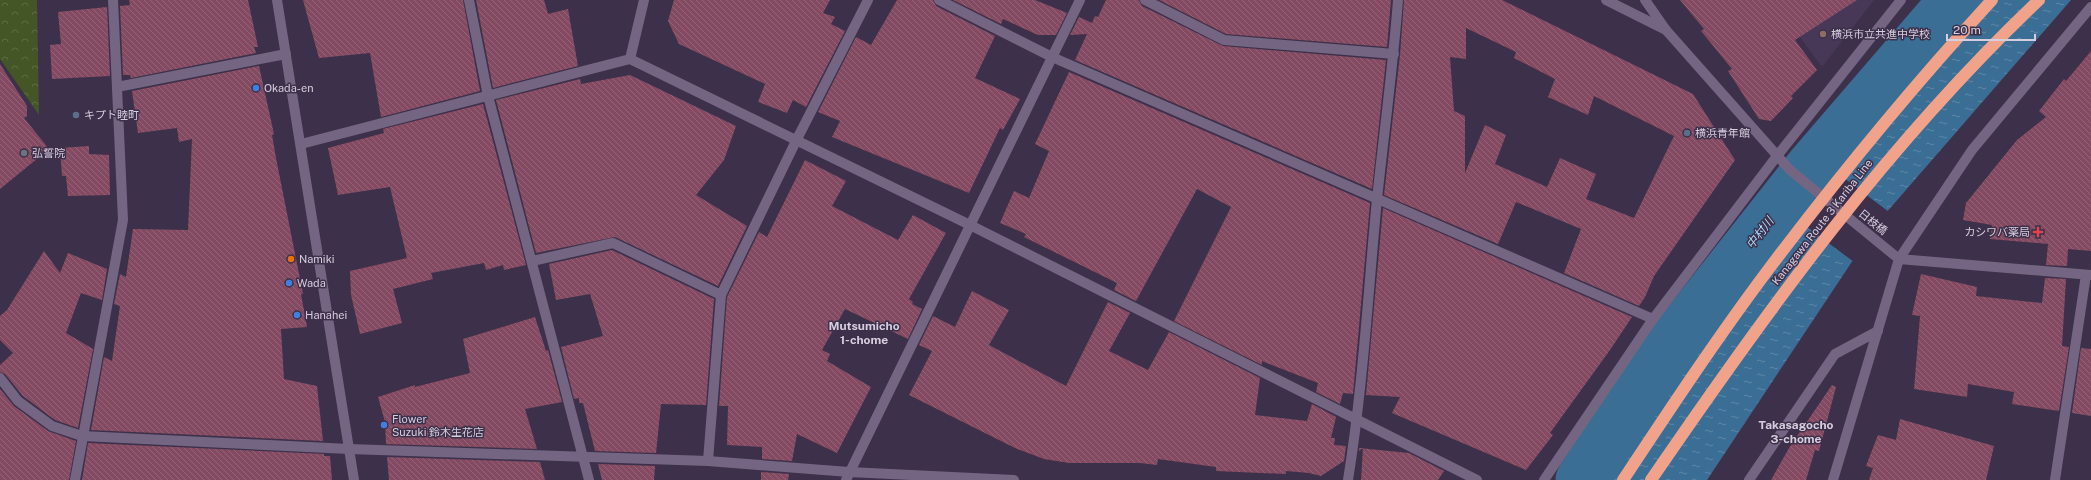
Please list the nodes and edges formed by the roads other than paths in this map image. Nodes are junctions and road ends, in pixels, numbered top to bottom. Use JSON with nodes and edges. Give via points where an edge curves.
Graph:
{"nodes":[{"id":1,"x":112,"y":0,"type":"edge"},
{"id":2,"x":277,"y":0,"type":"edge"},
{"id":3,"x":469,"y":0,"type":"edge"},
{"id":4,"x":644,"y":0,"type":"edge"},
{"id":5,"x":868,"y":0,"type":"edge"},
{"id":6,"x":939,"y":0,"type":"edge"},
{"id":7,"x":1080,"y":0,"type":"edge"},
{"id":8,"x":1145,"y":0,"type":"edge"},
{"id":9,"x":1398,"y":0,"type":"edge"},
{"id":10,"x":1606,"y":0,"type":"edge"},
{"id":11,"x":1645,"y":0,"type":"edge"},
{"id":12,"x":1901,"y":0,"type":"edge"},
{"id":13,"x":1992,"y":0,"type":"edge"},
{"id":14,"x":2039,"y":0,"type":"edge"},
{"id":15,"x":2091,"y":7,"type":"edge"},
{"id":16,"x":1666,"y":30,"type":"junction"},
{"id":17,"x":286,"y":54,"type":"junction"},
{"id":18,"x":1394,"y":54,"type":"junction"},
{"id":19,"x":1052,"y":57,"type":"junction"},
{"id":20,"x":630,"y":60,"type":"junction"},
{"id":21,"x":117,"y":86,"type":"junction"},
{"id":22,"x":488,"y":96,"type":"junction"},
{"id":23,"x":796,"y":141,"type":"junction"},
{"id":24,"x":301,"y":144,"type":"junction"},
{"id":25,"x":1777,"y":156,"type":"junction"},
{"id":26,"x":1377,"y":198,"type":"junction"},
{"id":27,"x":970,"y":225,"type":"junction"},
{"id":28,"x":1900,"y":259,"type":"junction"},
{"id":29,"x":532,"y":261,"type":"junction"},
{"id":30,"x":2089,"y":275,"type":"edge"},
{"id":31,"x":721,"y":295,"type":"junction"},
{"id":32,"x":1653,"y":319,"type":"junction"},
{"id":33,"x":1878,"y":331,"type":"junction"},
{"id":34,"x":0,"y":378,"type":"edge"},
{"id":35,"x":1358,"y":419,"type":"junction"},
{"id":36,"x":82,"y":436,"type":"junction"},
{"id":37,"x":349,"y":449,"type":"junction"},
{"id":38,"x":584,"y":457,"type":"junction"},
{"id":39,"x":708,"y":461,"type":"junction"},
{"id":40,"x":847,"y":476,"type":"edge"},
{"id":41,"x":75,"y":480,"type":"edge"},
{"id":42,"x":354,"y":480,"type":"edge"},
{"id":43,"x":589,"y":480,"type":"edge"},
{"id":44,"x":1014,"y":480,"type":"edge"},
{"id":45,"x":1348,"y":480,"type":"edge"},
{"id":46,"x":1477,"y":480,"type":"edge"},
{"id":47,"x":1544,"y":480,"type":"edge"},
{"id":48,"x":1622,"y":480,"type":"edge"},
{"id":49,"x":1651,"y":480,"type":"edge"},
{"id":50,"x":1749,"y":480,"type":"edge"},
{"id":51,"x":1833,"y":480,"type":"edge"},
{"id":52,"x":2055,"y":480,"type":"edge"}],
"edges":[{"from":1,"to":21,"type":"street"},
{"from":2,"to":17,"type":"street"},
{"from":3,"to":22,"type":"street"},
{"from":4,"to":20,"type":"street"},
{"from":5,"to":23,"type":"street"},
{"from":6,"to":19,"type":"street"},
{"from":7,"to":19,"type":"street"},
{"from":8,"to":18,"type":"street","via":[[1224,40]]},
{"from":9,"to":18,"type":"street"},
{"from":10,"to":16,"type":"street"},
{"from":11,"to":16,"type":"street","name":"日枝橋"},
{"from":12,"to":25,"type":"street"},
{"from":13,"to":48,"type":"highway","name":"Kanagawa Route 3 Kariba Line","via":[[1859,154],[1768,271]]},
{"from":14,"to":49,"type":"highway","name":"Kanagawa Route 3 Kariba Line","via":[[1924,118],[1855,198],[1788,284]]},
{"from":15,"to":28,"type":"street","via":[[1972,150]]},
{"from":16,"to":25,"type":"street","name":"日枝橋"},
{"from":17,"to":21,"type":"street"},
{"from":17,"to":24,"type":"street"},
{"from":18,"to":26,"type":"street"},
{"from":19,"to":26,"type":"street"},
{"from":19,"to":27,"type":"street"},
{"from":20,"to":22,"type":"street"},
{"from":20,"to":23,"type":"street"},
{"from":21,"to":36,"type":"street","via":[[123,220]]},
{"from":22,"to":24,"type":"street"},
{"from":22,"to":29,"type":"street"},
{"from":23,"to":27,"type":"street"},
{"from":23,"to":31,"type":"street"},
{"from":24,"to":37,"type":"street"},
{"from":25,"to":28,"type":"street","name":"日枝橋","via":[[1790,170]]},
{"from":25,"to":32,"type":"street"},
{"from":26,"to":32,"type":"street"},
{"from":26,"to":35,"type":"street"},
{"from":27,"to":35,"type":"street"},
{"from":27,"to":40,"type":"street"},
{"from":28,"to":30,"type":"street"},
{"from":28,"to":33,"type":"street"},
{"from":29,"to":31,"type":"street","via":[[613,243]]},
{"from":29,"to":38,"type":"street"},
{"from":30,"to":52,"type":"street"},
{"from":31,"to":39,"type":"street"},
{"from":32,"to":47,"type":"street"},
{"from":33,"to":50,"type":"street","via":[[1835,354]]},
{"from":33,"to":51,"type":"street"},
{"from":34,"to":36,"type":"street","via":[[18,401],[52,426]]},
{"from":35,"to":45,"type":"street"},
{"from":35,"to":46,"type":"street"},
{"from":36,"to":37,"type":"street"},
{"from":36,"to":41,"type":"street"},
{"from":37,"to":38,"type":"street"},
{"from":37,"to":42,"type":"street"},
{"from":38,"to":39,"type":"street"},
{"from":38,"to":43,"type":"street"},
{"from":39,"to":40,"type":"street"},
{"from":40,"to":44,"type":"street"}]}
